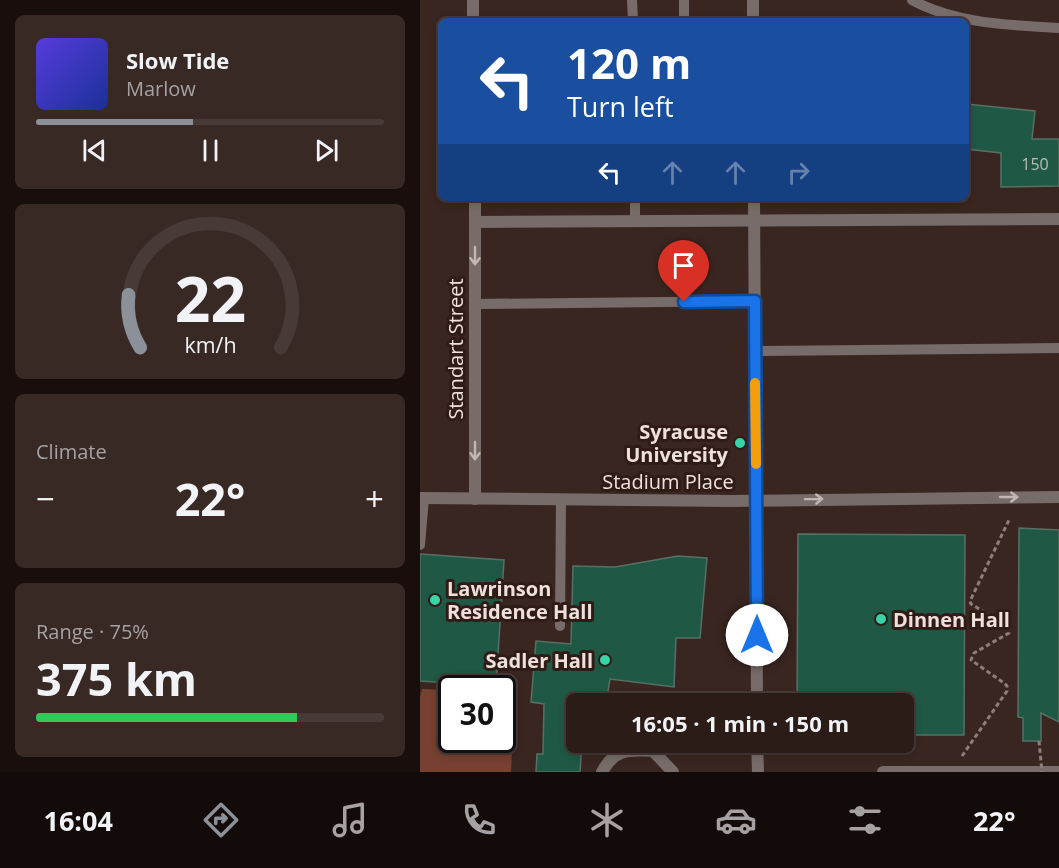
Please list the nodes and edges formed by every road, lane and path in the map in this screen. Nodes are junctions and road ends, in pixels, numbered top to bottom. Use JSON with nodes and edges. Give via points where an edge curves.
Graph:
{"nodes":[{"id":1,"x":473,"y":0,"type":"edge"},
{"id":2,"x":632,"y":0,"type":"edge"},
{"id":3,"x":684,"y":0,"type":"edge"},
{"id":4,"x":753,"y":0,"type":"edge"},
{"id":5,"x":912,"y":0,"type":"edge"},
{"id":6,"x":473,"y":18,"type":"edge"},
{"id":7,"x":633,"y":18,"type":"edge"},
{"id":8,"x":684,"y":18,"type":"edge"},
{"id":9,"x":753,"y":18,"type":"edge"},
{"id":10,"x":966,"y":18,"type":"edge"},
{"id":11,"x":969,"y":19,"type":"edge"},
{"id":12,"x":1059,"y":28,"type":"edge"},
{"id":13,"x":475,"y":201,"type":"edge"},
{"id":14,"x":634,"y":201,"type":"edge"},
{"id":15,"x":754,"y":201,"type":"edge"},
{"id":16,"x":1059,"y":219,"type":"edge"},
{"id":17,"x":754,"y":220,"type":"junction"},
{"id":18,"x":635,"y":221,"type":"junction"},
{"id":19,"x":475,"y":222,"type":"junction"},
{"id":20,"x":755,"y":301,"type":"junction"},
{"id":21,"x":475,"y":304,"type":"junction"},
{"id":22,"x":1059,"y":348,"type":"edge"},
{"id":23,"x":755,"y":351,"type":"junction"},
{"id":24,"x":1059,"y":497,"type":"edge"},
{"id":25,"x":422,"y":498,"type":"edge"},
{"id":26,"x":475,"y":499,"type":"junction"},
{"id":27,"x":561,"y":500,"type":"junction"},
{"id":28,"x":756,"y":500,"type":"junction"},
{"id":29,"x":1010,"y":518,"type":"dead end"},
{"id":30,"x":420,"y":545,"type":"edge"},
{"id":31,"x":560,"y":626,"type":"dead end"},
{"id":32,"x":757,"y":693,"type":"edge"},
{"id":33,"x":1039,"y":741,"type":"dead end"},
{"id":34,"x":758,"y":753,"type":"edge"},
{"id":35,"x":962,"y":756,"type":"dead end"},
{"id":36,"x":602,"y":772,"type":"edge"},
{"id":37,"x":673,"y":772,"type":"edge"},
{"id":38,"x":758,"y":772,"type":"edge"},
{"id":39,"x":883,"y":772,"type":"edge"},
{"id":40,"x":1042,"y":772,"type":"edge"},
{"id":41,"x":1059,"y":772,"type":"edge"}],
"edges":[{"from":1,"to":6,"type":"street"},
{"from":2,"to":7,"type":"lane"},
{"from":3,"to":8,"type":"lane"},
{"from":4,"to":9,"type":"street"},
{"from":5,"to":10,"type":"lane"},
{"from":11,"to":12,"type":"lane"},
{"from":13,"to":19,"type":"street","name":"Standart Street"},
{"from":14,"to":18,"type":"lane"},
{"from":15,"to":17,"type":"street"},
{"from":16,"to":17,"type":"street"},
{"from":17,"to":18,"type":"street"},
{"from":17,"to":20,"type":"street"},
{"from":18,"to":19,"type":"street"},
{"from":19,"to":21,"type":"street","name":"Standart Street","one_way":true},
{"from":20,"to":21,"type":"lane"},
{"from":20,"to":23,"type":"street"},
{"from":21,"to":26,"type":"street","name":"Standart Street","one_way":true},
{"from":22,"to":23,"type":"lane"},
{"from":23,"to":28,"type":"street"},
{"from":28,"to":24,"type":"street","name":"Stadium Place","one_way":true},
{"from":25,"to":26,"type":"street","name":"Stadium Place"},
{"from":25,"to":30,"type":"lane"},
{"from":26,"to":27,"type":"street","name":"Stadium Place"},
{"from":27,"to":28,"type":"street","name":"Stadium Place"},
{"from":27,"to":31,"type":"lane"},
{"from":28,"to":32,"type":"street"},
{"from":29,"to":35,"type":"path","via":[[970,601],[1009,627],[1009,633],[974,653],[971,660],[1004,683],[1008,691]]},
{"from":33,"to":40,"type":"path","bridge":true},
{"from":34,"to":38,"type":"street"},
{"from":36,"to":37,"type":"street","via":[[609,760],[627,749],[653,751]]},
{"from":39,"to":41,"type":"street"}]}
